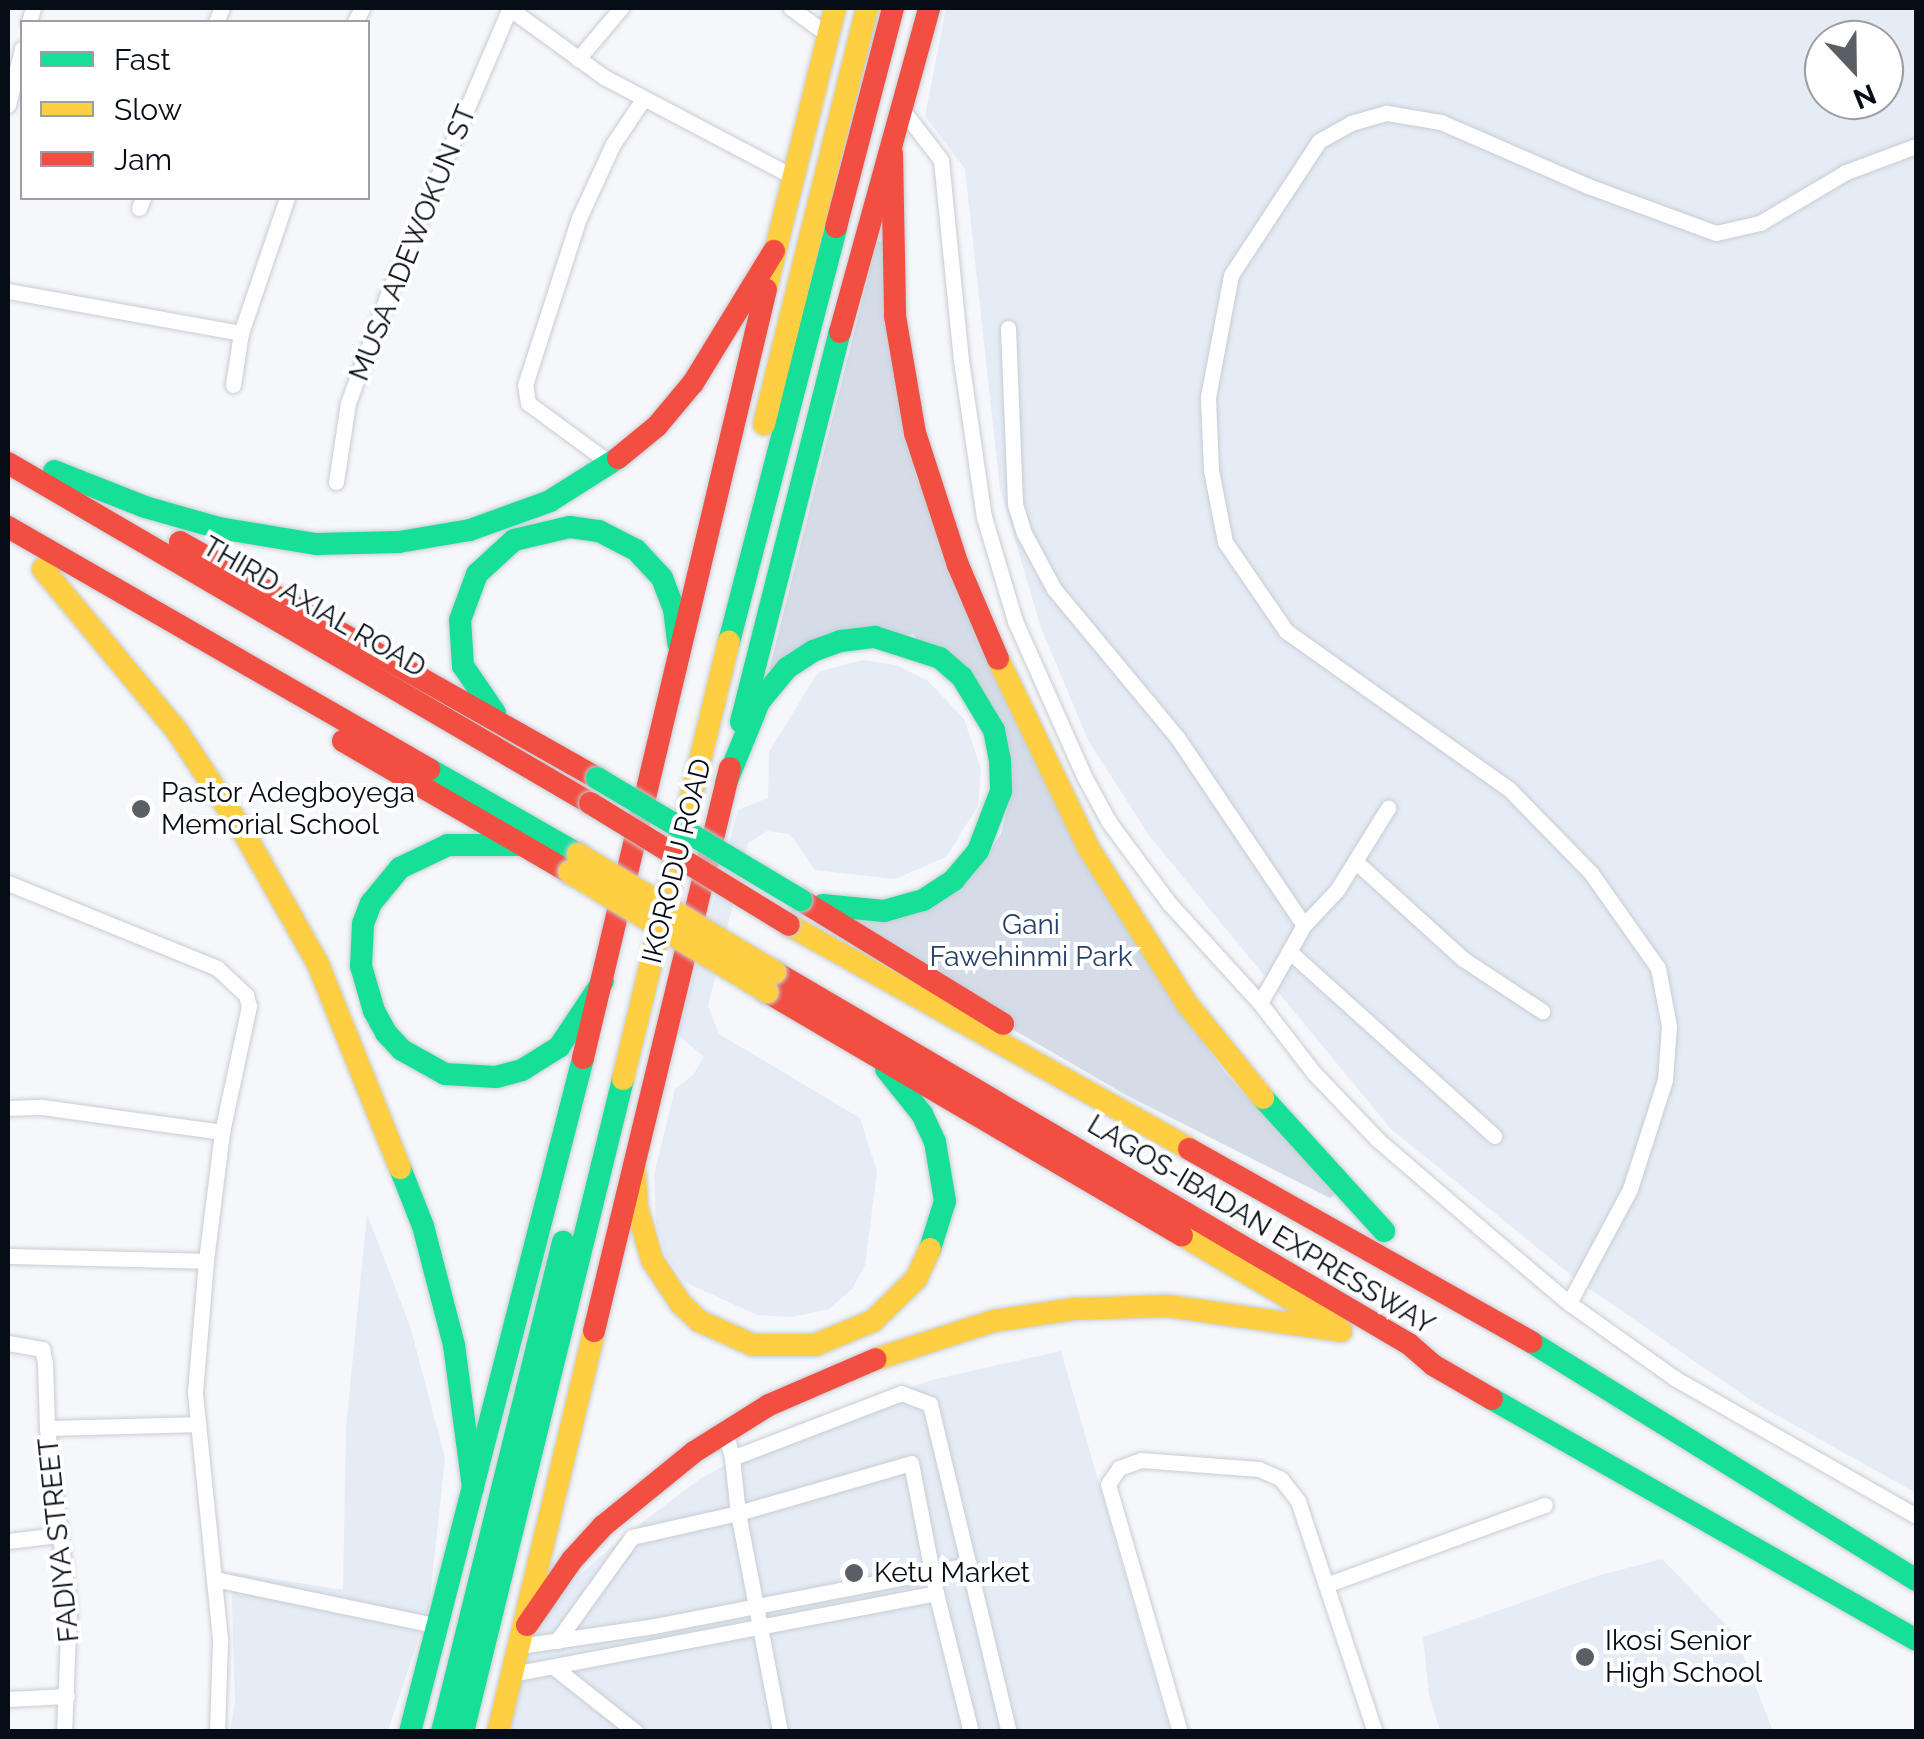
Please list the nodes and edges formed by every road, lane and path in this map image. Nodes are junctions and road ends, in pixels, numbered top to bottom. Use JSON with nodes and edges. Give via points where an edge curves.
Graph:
{"nodes":[{"id":1,"x":509,"y":8,"type":"edge"},
{"id":2,"x":622,"y":8,"type":"edge"},
{"id":3,"x":791,"y":8,"type":"edge"},
{"id":4,"x":835,"y":8,"type":"edge"},
{"id":5,"x":867,"y":8,"type":"edge"},
{"id":6,"x":893,"y":8,"type":"edge"},
{"id":7,"x":928,"y":8,"type":"edge"},
{"id":8,"x":828,"y":35,"type":"junction"},
{"id":9,"x":20,"y":57,"type":"edge"},
{"id":10,"x":578,"y":60,"type":"junction"},
{"id":11,"x":644,"y":98,"type":"junction"},
{"id":12,"x":8,"y":105,"type":"edge"},
{"id":13,"x":904,"y":112,"type":"junction"},
{"id":14,"x":1916,"y":146,"type":"edge"},
{"id":15,"x":892,"y":154,"type":"junction"},
{"id":16,"x":792,"y":176,"type":"junction"},
{"id":17,"x":286,"y":200,"type":"edge"},
{"id":18,"x":774,"y":251,"type":"junction"},
{"id":19,"x":8,"y":291,"type":"edge"},
{"id":20,"x":1008,"y":328,"type":"dead end"},
{"id":21,"x":241,"y":334,"type":"junction"},
{"id":22,"x":233,"y":385,"type":"dead end"},
{"id":23,"x":8,"y":451,"type":"edge"},
{"id":24,"x":8,"y":463,"type":"edge"},
{"id":25,"x":611,"y":464,"type":"junction"},
{"id":26,"x":54,"y":471,"type":"junction"},
{"id":27,"x":336,"y":482,"type":"dead end"},
{"id":28,"x":8,"y":528,"type":"edge"},
{"id":29,"x":8,"y":540,"type":"edge"},
{"id":30,"x":43,"y":568,"type":"junction"},
{"id":31,"x":678,"y":644,"type":"junction"},
{"id":32,"x":523,"y":736,"type":"junction"},
{"id":33,"x":726,"y":784,"type":"junction"},
{"id":34,"x":590,"y":803,"type":"joint"},
{"id":35,"x":1388,"y":808,"type":"dead end"},
{"id":36,"x":525,"y":846,"type":"junction"},
{"id":37,"x":1355,"y":862,"type":"junction"},
{"id":38,"x":574,"y":863,"type":"junction"},
{"id":39,"x":8,"y":883,"type":"edge"},
{"id":40,"x":802,"y":900,"type":"junction"},
{"id":41,"x":1304,"y":925,"type":"junction"},
{"id":42,"x":1290,"y":952,"type":"junction"},
{"id":43,"x":603,"y":981,"type":"junction"},
{"id":44,"x":771,"y":982,"type":"junction"},
{"id":45,"x":1260,"y":1003,"type":"junction"},
{"id":46,"x":1542,"y":1011,"type":"dead end"},
{"id":47,"x":872,"y":1053,"type":"junction"},
{"id":48,"x":8,"y":1108,"type":"edge"},
{"id":49,"x":222,"y":1132,"type":"junction"},
{"id":50,"x":1494,"y":1136,"type":"dead end"},
{"id":51,"x":635,"y":1174,"type":"junction"},
{"id":52,"x":1384,"y":1231,"type":"junction"},
{"id":53,"x":8,"y":1256,"type":"edge"},
{"id":54,"x":206,"y":1262,"type":"junction"},
{"id":55,"x":1569,"y":1303,"type":"junction"},
{"id":56,"x":1487,"y":1315,"type":"junction"},
{"id":57,"x":1341,"y":1331,"type":"junction"},
{"id":58,"x":8,"y":1343,"type":"edge"},
{"id":59,"x":1433,"y":1365,"type":"junction"},
{"id":60,"x":196,"y":1424,"type":"junction"},
{"id":61,"x":47,"y":1428,"type":"junction"},
{"id":62,"x":726,"y":1431,"type":"junction"},
{"id":63,"x":732,"y":1458,"type":"junction"},
{"id":64,"x":474,"y":1488,"type":"junction"},
{"id":65,"x":1546,"y":1506,"type":"dead end"},
{"id":66,"x":738,"y":1512,"type":"junction"},
{"id":67,"x":1916,"y":1516,"type":"edge"},
{"id":68,"x":59,"y":1535,"type":"junction"},
{"id":69,"x":8,"y":1541,"type":"edge"},
{"id":70,"x":970,"y":1565,"type":"junction"},
{"id":71,"x":935,"y":1572,"type":"junction"},
{"id":72,"x":214,"y":1579,"type":"junction"},
{"id":73,"x":1916,"y":1580,"type":"edge"},
{"id":74,"x":1326,"y":1585,"type":"junction"},
{"id":75,"x":936,"y":1593,"type":"junction"},
{"id":76,"x":756,"y":1606,"type":"junction"},
{"id":77,"x":440,"y":1626,"type":"junction"},
{"id":78,"x":759,"y":1629,"type":"junction"},
{"id":79,"x":524,"y":1636,"type":"junction"},
{"id":80,"x":1916,"y":1640,"type":"edge"},
{"id":81,"x":557,"y":1641,"type":"junction"},
{"id":82,"x":555,"y":1668,"type":"junction"},
{"id":83,"x":512,"y":1674,"type":"junction"},
{"id":84,"x":67,"y":1696,"type":"junction"},
{"id":85,"x":8,"y":1700,"type":"edge"},
{"id":86,"x":64,"y":1732,"type":"edge"},
{"id":87,"x":217,"y":1732,"type":"edge"},
{"id":88,"x":410,"y":1732,"type":"edge"},
{"id":89,"x":442,"y":1732,"type":"edge"},
{"id":90,"x":463,"y":1732,"type":"edge"},
{"id":91,"x":498,"y":1732,"type":"edge"},
{"id":92,"x":636,"y":1732,"type":"edge"},
{"id":93,"x":780,"y":1732,"type":"edge"},
{"id":94,"x":971,"y":1732,"type":"edge"},
{"id":95,"x":1009,"y":1732,"type":"edge"},
{"id":96,"x":1180,"y":1732,"type":"edge"},
{"id":97,"x":1374,"y":1732,"type":"edge"}],
"edges":[{"from":1,"to":10,"type":"street"},
{"from":1,"to":27,"type":"street","name":"MUSA ADEWOKUN ST","via":[[348,403]]},
{"from":2,"to":10,"type":"street"},
{"from":3,"to":8,"type":"street"},
{"from":4,"to":8,"type":"main road","name":"IKORODU ROAD"},
{"from":5,"to":89,"type":"main road","name":"IKORODU ROAD"},
{"from":6,"to":90,"type":"main road","name":"IKORODU ROAD","via":[[766,492]]},
{"from":7,"to":13,"type":"main road","name":"IKORODU ROAD"},
{"from":8,"to":16,"type":"main road","name":"IKORODU ROAD"},
{"from":9,"to":12,"type":"street"},
{"from":10,"to":11,"type":"street"},
{"from":11,"to":16,"type":"street"},
{"from":11,"to":25,"type":"street","via":[[613,144],[579,218],[525,385],[528,402]]},
{"from":13,"to":15,"type":"main road","name":"IKORODU ROAD"},
{"from":13,"to":45,"type":"street","via":[[941,160],[984,518],[1016,622],[1109,822],[1169,902]]},
{"from":14,"to":55,"type":"street","via":[[1846,172],[1760,223],[1716,233],[1441,122],[1387,113],[1319,141],[1231,275],[1208,396],[1211,470],[1225,542],[1286,631],[1509,789],[1592,874],[1658,968],[1669,1026],[1665,1080],[1630,1190]]},
{"from":15,"to":33,"type":"main road","name":"IKORODU ROAD","via":[[871,212]]},
{"from":15,"to":52,"type":"main road","via":[[895,316],[915,433],[958,565],[1018,704],[1090,848],[1187,1004],[1294,1137]]},
{"from":16,"to":18,"type":"main road","name":"IKORODU ROAD"},
{"from":17,"to":21,"type":"street"},
{"from":18,"to":25,"type":"main road","via":[[693,384]]},
{"from":18,"to":31,"type":"main road","name":"IKORODU ROAD"},
{"from":19,"to":21,"type":"street"},
{"from":20,"to":41,"type":"street","via":[[1015,504],[1024,533],[1054,589],[1177,737]]},
{"from":21,"to":22,"type":"street"},
{"from":23,"to":26,"type":"main road"},
{"from":24,"to":34,"type":"main road","name":"THIRD AXIAL ROAD"},
{"from":25,"to":26,"type":"main road","via":[[550,501],[470,530],[399,542],[316,544],[219,528]]},
{"from":26,"to":32,"type":"main road"},
{"from":28,"to":38,"type":"main road"},
{"from":29,"to":30,"type":"main road"},
{"from":30,"to":36,"type":"main road"},
{"from":30,"to":64,"type":"main road","via":[[177,731],[318,964],[424,1226],[454,1345]]},
{"from":31,"to":32,"type":"main road","via":[[662,578],[636,550],[599,531],[570,527],[514,540],[477,574],[460,620],[460,644],[463,666],[481,699]]},
{"from":31,"to":43,"type":"main road","name":"IKORODU ROAD"},
{"from":32,"to":40,"type":"main road","bridge":true},
{"from":33,"to":40,"type":"main road","via":[[771,684],[813,650],[841,641],[875,637],[908,644],[940,658],[982,702],[994,730],[1001,791],[978,851],[954,880],[923,900],[884,910],[852,912]]},
{"from":33,"to":51,"type":"main road","name":"IKORODU ROAD"},
{"from":34,"to":56,"type":"main road","name":"LAGOS-IBADAN EXPRESSWAY","bridge":true,"via":[[788,925]]},
{"from":35,"to":37,"type":"street"},
{"from":36,"to":38,"type":"main road"},
{"from":36,"to":43,"type":"main road","via":[[448,845],[400,868],[384,885],[371,903],[360,946],[365,989],[386,1033],[402,1050],[446,1074],[496,1077],[522,1070],[559,1046]]},
{"from":37,"to":41,"type":"street"},
{"from":37,"to":46,"type":"street","via":[[1464,959]]},
{"from":38,"to":44,"type":"main road","name":"LAGOS-IBADAN EXPRESSWAY","bridge":true},
{"from":39,"to":49,"type":"street","via":[[217,968],[241,985],[249,1006]]},
{"from":40,"to":52,"type":"main road","via":[[1295,1192]]},
{"from":41,"to":42,"type":"street"},
{"from":42,"to":45,"type":"street"},
{"from":42,"to":50,"type":"street"},
{"from":43,"to":64,"type":"main road","name":"IKORODU ROAD"},
{"from":44,"to":47,"type":"main road"},
{"from":44,"to":59,"type":"main road","name":"LAGOS-IBADAN EXPRESSWAY","via":[[1409,1344]]},
{"from":45,"to":55,"type":"street","via":[[1378,1140]]},
{"from":47,"to":51,"type":"main road","via":[[922,1114],[942,1168],[945,1201],[916,1279],[858,1329],[783,1348],[752,1345],[699,1321],[652,1260]]},
{"from":47,"to":57,"type":"main road"},
{"from":48,"to":49,"type":"street"},
{"from":49,"to":54,"type":"street"},
{"from":51,"to":79,"type":"main road","name":"IKORODU ROAD","via":[[561,1456]]},
{"from":52,"to":56,"type":"main road"},
{"from":53,"to":54,"type":"street"},
{"from":54,"to":60,"type":"street"},
{"from":55,"to":67,"type":"street","via":[[1676,1379]]},
{"from":56,"to":73,"type":"main road","name":"LAGOS-IBADAN EXPRESSWAY"},
{"from":57,"to":59,"type":"main road"},
{"from":57,"to":62,"type":"main road","via":[[1168,1306],[1073,1309],[994,1321],[833,1376]]},
{"from":58,"to":61,"type":"street","name":"FADIYA STREET","via":[[42,1350]]},
{"from":59,"to":80,"type":"main road","name":"LAGOS-IBADAN EXPRESSWAY"},
{"from":60,"to":61,"type":"street"},
{"from":60,"to":72,"type":"street"},
{"from":61,"to":68,"type":"street","name":"FADIYA STREET"},
{"from":62,"to":63,"type":"street"},
{"from":62,"to":79,"type":"main road","via":[[603,1526],[572,1560]]},
{"from":63,"to":66,"type":"street"},
{"from":63,"to":70,"type":"street","via":[[901,1393],[924,1399]]},
{"from":64,"to":77,"type":"main road","name":"IKORODU ROAD"},
{"from":65,"to":74,"type":"street"},
{"from":66,"to":71,"type":"street","via":[[911,1462]]},
{"from":66,"to":76,"type":"street"},
{"from":66,"to":81,"type":"street","via":[[632,1538]]},
{"from":68,"to":69,"type":"street"},
{"from":68,"to":84,"type":"street","name":"FADIYA STREET","via":[[69,1609]]},
{"from":70,"to":71,"type":"street"},
{"from":70,"to":95,"type":"street"},
{"from":71,"to":75,"type":"street"},
{"from":71,"to":76,"type":"street"},
{"from":72,"to":77,"type":"street"},
{"from":72,"to":87,"type":"street"},
{"from":74,"to":96,"type":"street","via":[[1298,1501],[1282,1479],[1258,1468],[1175,1460],[1119,1468],[1108,1484],[1112,1502]]},
{"from":74,"to":97,"type":"street"},
{"from":75,"to":78,"type":"street"},
{"from":75,"to":94,"type":"street"},
{"from":76,"to":78,"type":"street"},
{"from":76,"to":81,"type":"street"},
{"from":77,"to":88,"type":"main road","name":"IKORODU ROAD"},
{"from":78,"to":82,"type":"street"},
{"from":78,"to":93,"type":"street"},
{"from":79,"to":81,"type":"street"},
{"from":79,"to":83,"type":"main road","name":"IKORODU ROAD"},
{"from":82,"to":83,"type":"street"},
{"from":82,"to":92,"type":"street"},
{"from":83,"to":91,"type":"main road","name":"IKORODU ROAD"},
{"from":84,"to":85,"type":"street"},
{"from":84,"to":86,"type":"street","name":"FADIYA STREET"}]}
